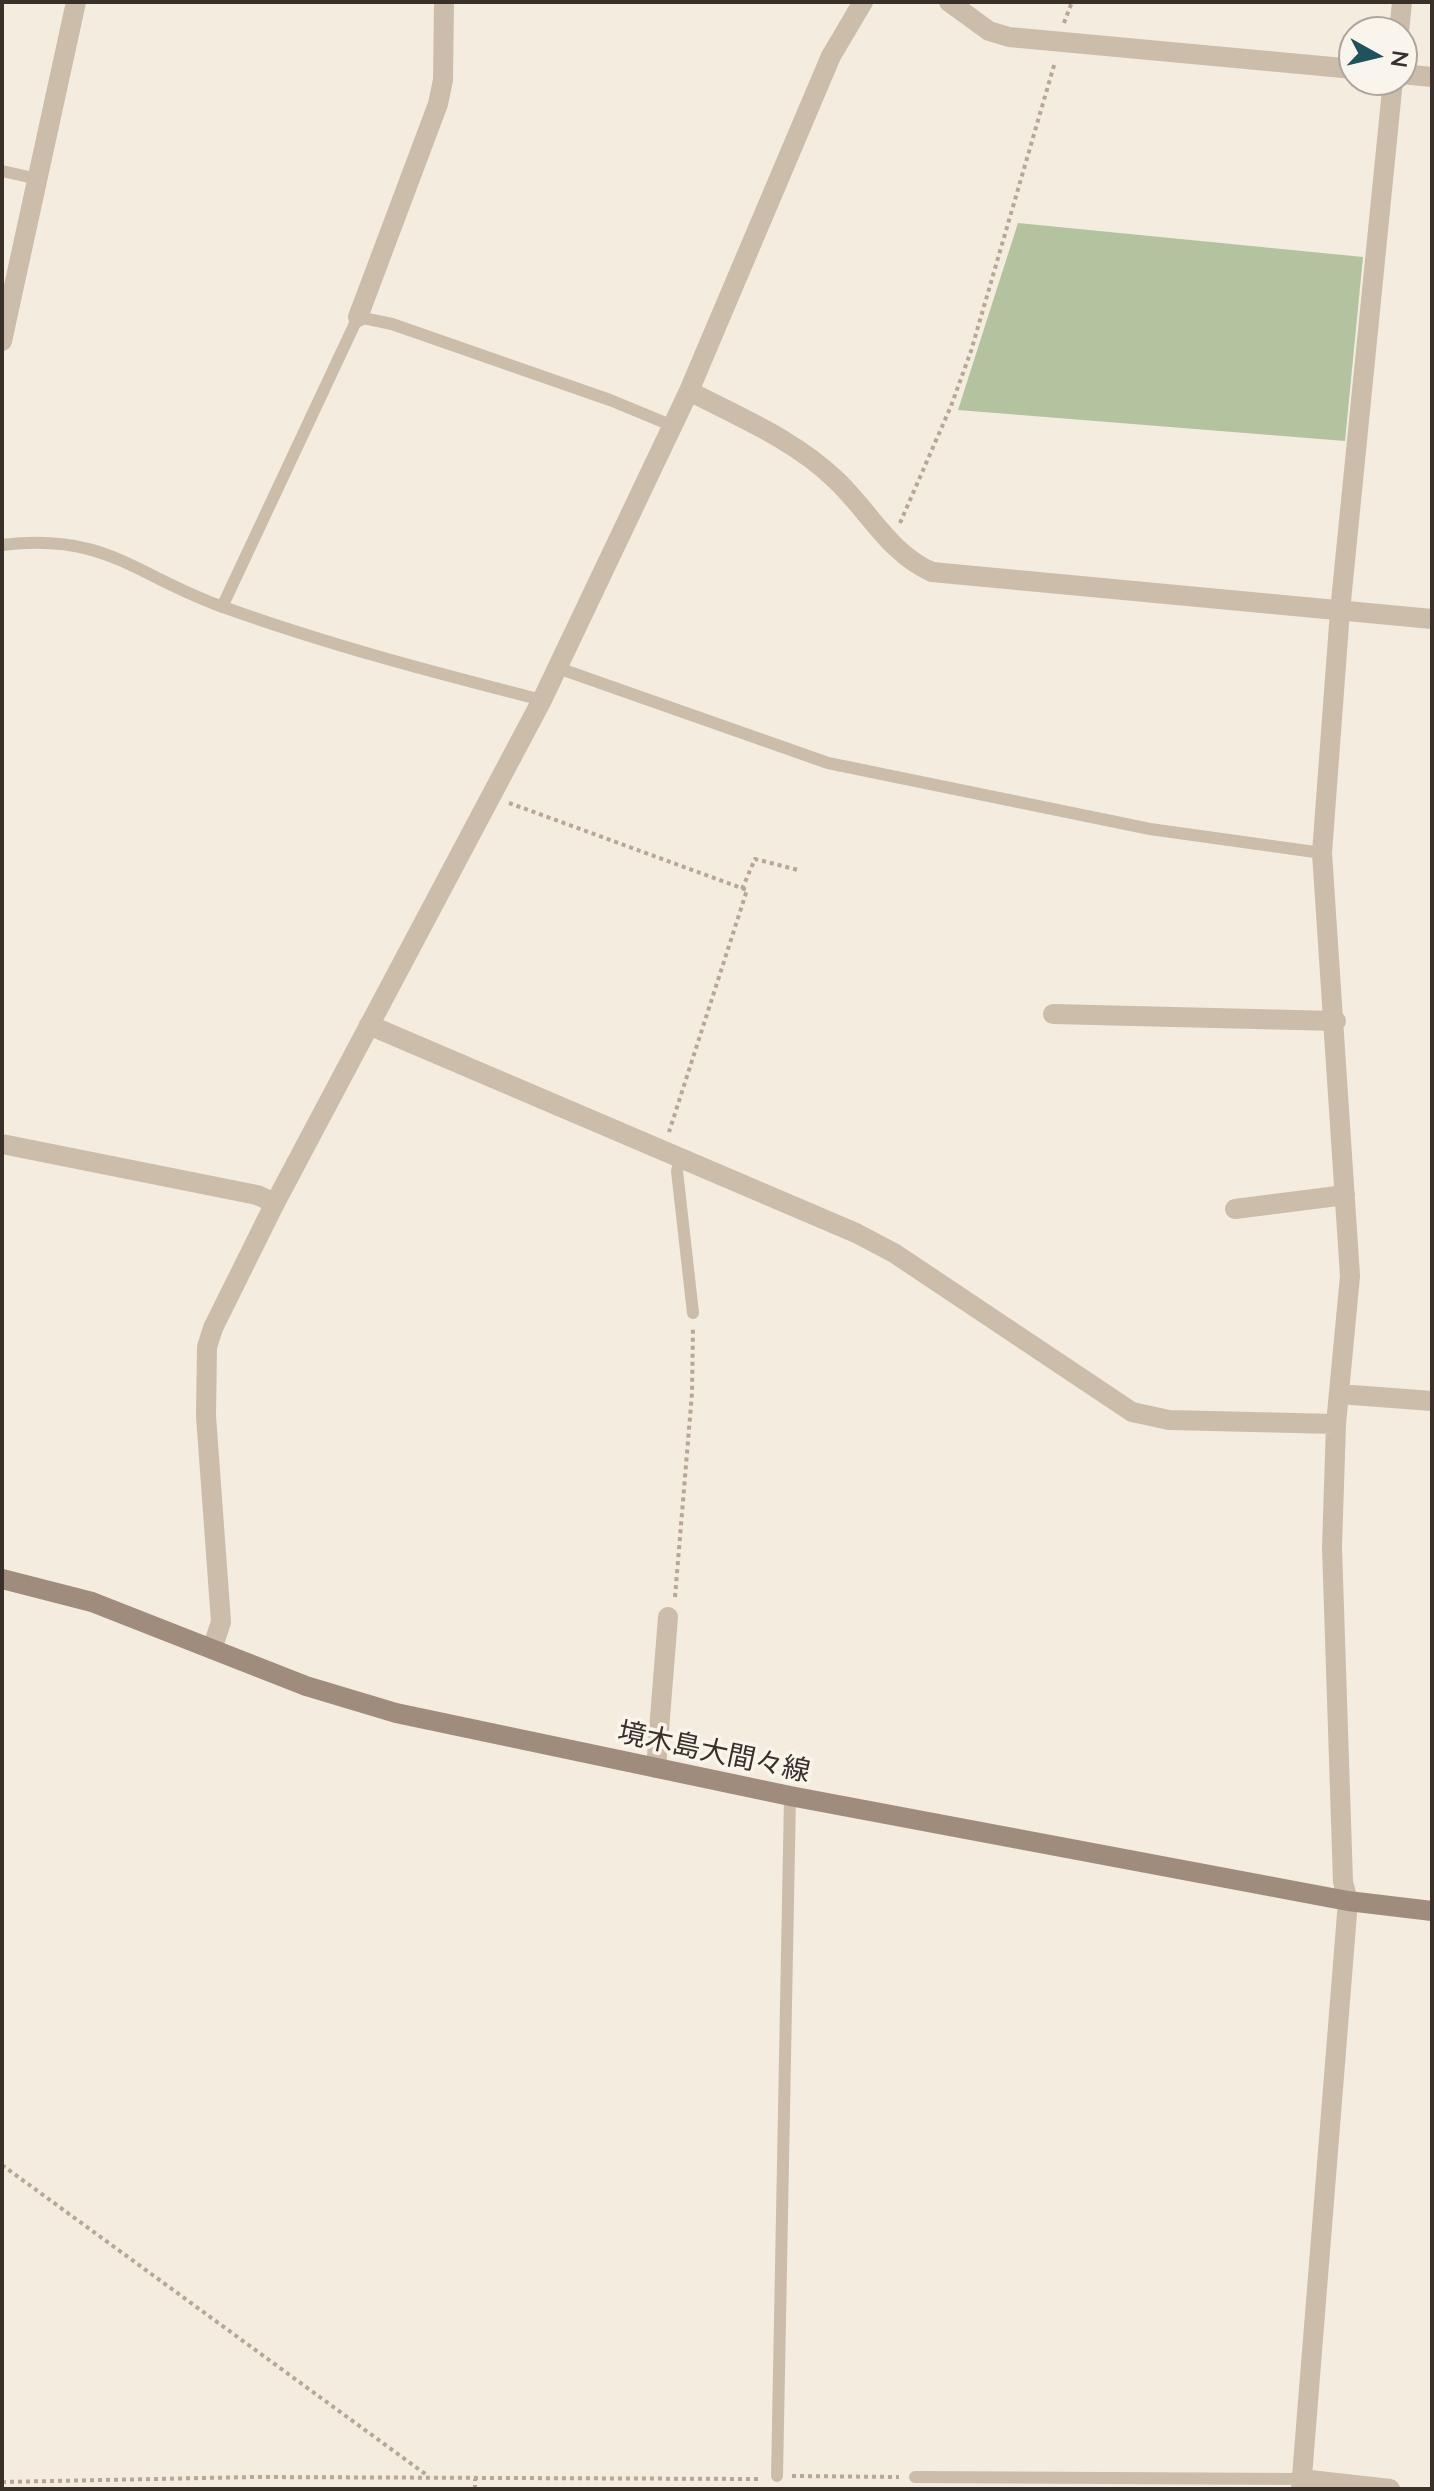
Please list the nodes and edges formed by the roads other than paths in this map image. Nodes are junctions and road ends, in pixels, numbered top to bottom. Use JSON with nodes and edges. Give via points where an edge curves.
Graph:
{"nodes":[{"id":1,"x":76,"y":2,"type":"edge"},
{"id":2,"x":444,"y":2,"type":"edge"},
{"id":3,"x":863,"y":2,"type":"edge"},
{"id":4,"x":949,"y":2,"type":"edge"},
{"id":5,"x":1338,"y":67,"type":"edge"},
{"id":6,"x":1391,"y":96,"type":"edge"},
{"id":7,"x":2,"y":171,"type":"edge"},
{"id":8,"x":38,"y":179,"type":"junction"},
{"id":9,"x":358,"y":317,"type":"junction"},
{"id":10,"x":2,"y":341,"type":"edge"},
{"id":11,"x":689,"y":391,"type":"junction"},
{"id":12,"x":673,"y":426,"type":"junction"},
{"id":13,"x":2,"y":545,"type":"edge"},
{"id":14,"x":222,"y":607,"type":"junction"},
{"id":15,"x":1340,"y":611,"type":"junction"},
{"id":16,"x":1432,"y":619,"type":"edge"},
{"id":17,"x":558,"y":668,"type":"junction"},
{"id":18,"x":542,"y":700,"type":"junction"},
{"id":19,"x":1322,"y":853,"type":"junction"},
{"id":20,"x":1053,"y":1014,"type":"dead end"},
{"id":21,"x":1336,"y":1021,"type":"junction"},
{"id":22,"x":369,"y":1025,"type":"junction"},
{"id":23,"x":2,"y":1144,"type":"edge"},
{"id":24,"x":672,"y":1154,"type":"junction"},
{"id":25,"x":1345,"y":1195,"type":"junction"},
{"id":26,"x":275,"y":1203,"type":"junction"},
{"id":27,"x":1235,"y":1209,"type":"dead end"},
{"id":28,"x":693,"y":1313,"type":"road end"},
{"id":29,"x":1339,"y":1394,"type":"junction"},
{"id":30,"x":1432,"y":1401,"type":"edge"},
{"id":31,"x":1336,"y":1424,"type":"junction"},
{"id":32,"x":2,"y":1579,"type":"edge"},
{"id":33,"x":668,"y":1617,"type":"road end"},
{"id":34,"x":212,"y":1649,"type":"junction"},
{"id":35,"x":656,"y":1768,"type":"junction"},
{"id":36,"x":790,"y":1796,"type":"junction"},
{"id":37,"x":1348,"y":1901,"type":"junction"},
{"id":38,"x":1432,"y":1911,"type":"edge"},
{"id":39,"x":777,"y":2476,"type":"road end"},
{"id":40,"x":915,"y":2477,"type":"road end"},
{"id":41,"x":1301,"y":2484,"type":"edge"},
{"id":42,"x":1390,"y":2489,"type":"edge"}],
"edges":[{"from":1,"to":8,"type":"street"},
{"from":2,"to":9,"type":"street","via":[[438,104]]},
{"from":3,"to":11,"type":"street","via":[[831,56]]},
{"from":4,"to":5,"type":"street","via":[[999,35]]},
{"from":6,"to":15,"type":"street"},
{"from":7,"to":8,"type":"lane"},
{"from":8,"to":10,"type":"street"},
{"from":9,"to":12,"type":"lane","via":[[436,339]]},
{"from":9,"to":14,"type":"lane"},
{"from":11,"to":12,"type":"street"},
{"from":11,"to":15,"type":"street","via":[[812,459],[911,563],[932,572]]},
{"from":12,"to":17,"type":"street"},
{"from":13,"to":14,"type":"lane","via":[[73,543],[119,557]]},
{"from":14,"to":18,"type":"lane","via":[[400,664]]},
{"from":15,"to":16,"type":"street"},
{"from":15,"to":19,"type":"street"},
{"from":17,"to":18,"type":"street"},
{"from":17,"to":19,"type":"lane","via":[[828,763],[1150,829]]},
{"from":18,"to":22,"type":"street"},
{"from":19,"to":21,"type":"street"},
{"from":20,"to":21,"type":"street"},
{"from":21,"to":25,"type":"street"},
{"from":22,"to":24,"type":"street"},
{"from":22,"to":26,"type":"street"},
{"from":23,"to":26,"type":"street","via":[[257,1195]]},
{"from":24,"to":28,"type":"lane"},
{"from":24,"to":31,"type":"street","via":[[894,1253],[1132,1412],[1169,1420]]},
{"from":25,"to":27,"type":"street"},
{"from":25,"to":29,"type":"street","via":[[1349,1304]]},
{"from":26,"to":34,"type":"street","via":[[222,1305],[207,1347],[206,1416],[221,1622]]},
{"from":29,"to":30,"type":"street"},
{"from":29,"to":31,"type":"street"},
{"from":31,"to":37,"type":"street","via":[[1332,1547],[1343,1882]]},
{"from":32,"to":34,"type":"main road","name":"境木島大間々線","via":[[92,1602]]},
{"from":33,"to":35,"type":"street"},
{"from":34,"to":35,"type":"main road","name":"境木島大間々線","via":[[349,1701]]},
{"from":35,"to":36,"type":"main road","name":"境木島大間々線"},
{"from":36,"to":37,"type":"main road","name":"境木島大間々線"},
{"from":36,"to":39,"type":"lane"},
{"from":37,"to":38,"type":"main road","name":"境木島大間々線"},
{"from":37,"to":41,"type":"street"},
{"from":40,"to":41,"type":"lane"},
{"from":41,"to":42,"type":"street"}]}
